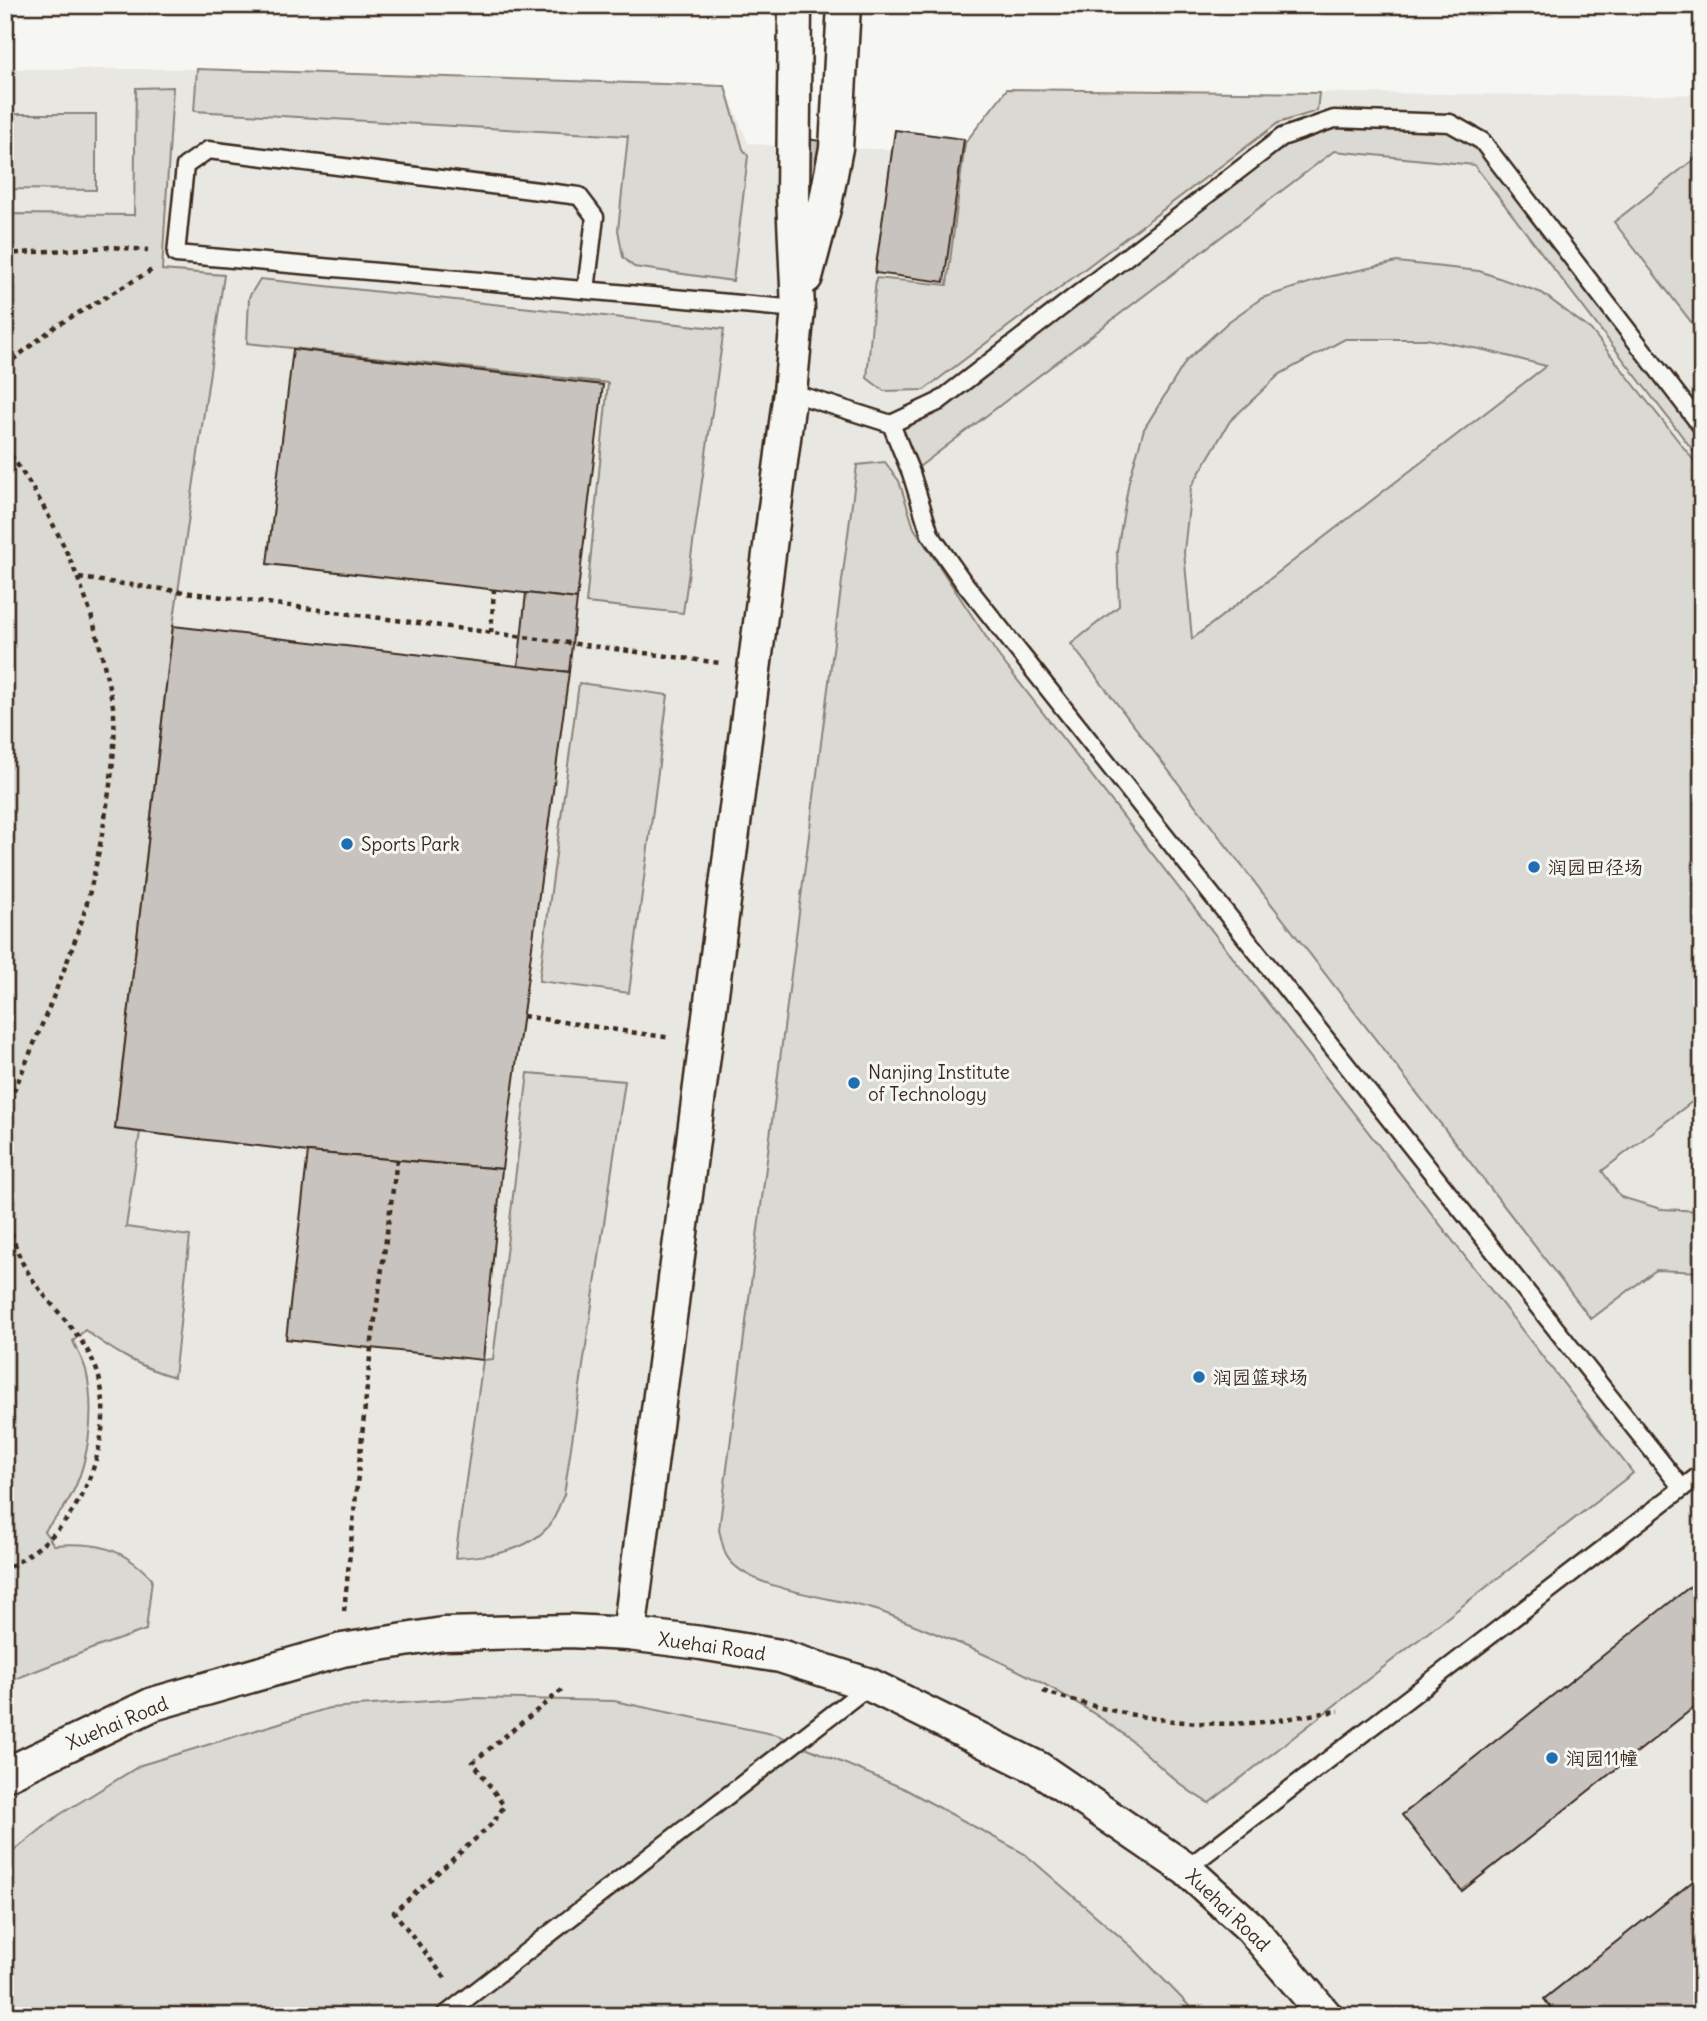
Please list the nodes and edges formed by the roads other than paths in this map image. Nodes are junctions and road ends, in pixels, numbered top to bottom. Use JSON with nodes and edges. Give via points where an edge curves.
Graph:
{"nodes":[{"id":1,"x":795,"y":5,"type":"edge"},
{"id":2,"x":844,"y":5,"type":"edge"},
{"id":3,"x":586,"y":290,"type":"junction"},
{"id":4,"x":798,"y":309,"type":"junction"},
{"id":5,"x":790,"y":392,"type":"junction"},
{"id":6,"x":891,"y":424,"type":"junction"},
{"id":7,"x":1702,"y":427,"type":"edge"},
{"id":8,"x":1702,"y":1474,"type":"edge"},
{"id":9,"x":1682,"y":1488,"type":"junction"},
{"id":10,"x":629,"y":1634,"type":"junction"},
{"id":11,"x":870,"y":1685,"type":"junction"},
{"id":12,"x":5,"y":1775,"type":"edge"},
{"id":13,"x":1186,"y":1869,"type":"junction"},
{"id":14,"x":444,"y":2016,"type":"edge"},
{"id":15,"x":1326,"y":2016,"type":"edge"}],
"edges":[{"from":1,"to":4,"type":"street","via":[[793,197]]},
{"from":2,"to":4,"type":"street","via":[[836,148]]},
{"from":3,"to":3,"type":"lane","via":[[176,254],[185,166],[208,150],[579,196],[595,216]]},
{"from":3,"to":4,"type":"lane"},
{"from":4,"to":5,"type":"street"},
{"from":5,"to":6,"type":"lane"},
{"from":5,"to":10,"type":"street"},
{"from":6,"to":7,"type":"lane","via":[[938,402],[1282,137],[1334,119],[1450,122],[1482,141]]},
{"from":6,"to":9,"type":"lane","via":[[930,534],[962,580]]},
{"from":8,"to":9,"type":"lane"},
{"from":9,"to":13,"type":"lane"},
{"from":10,"to":11,"type":"street","name":"Xuehai Road","via":[[780,1656]]},
{"from":10,"to":12,"type":"street","name":"Xuehai Road","via":[[443,1634],[342,1650],[153,1704]]},
{"from":11,"to":13,"type":"street","name":"Xuehai Road","via":[[1038,1768]]},
{"from":11,"to":14,"type":"lane"},
{"from":13,"to":15,"type":"street","name":"Xuehai Road","via":[[1251,1928]]}]}
